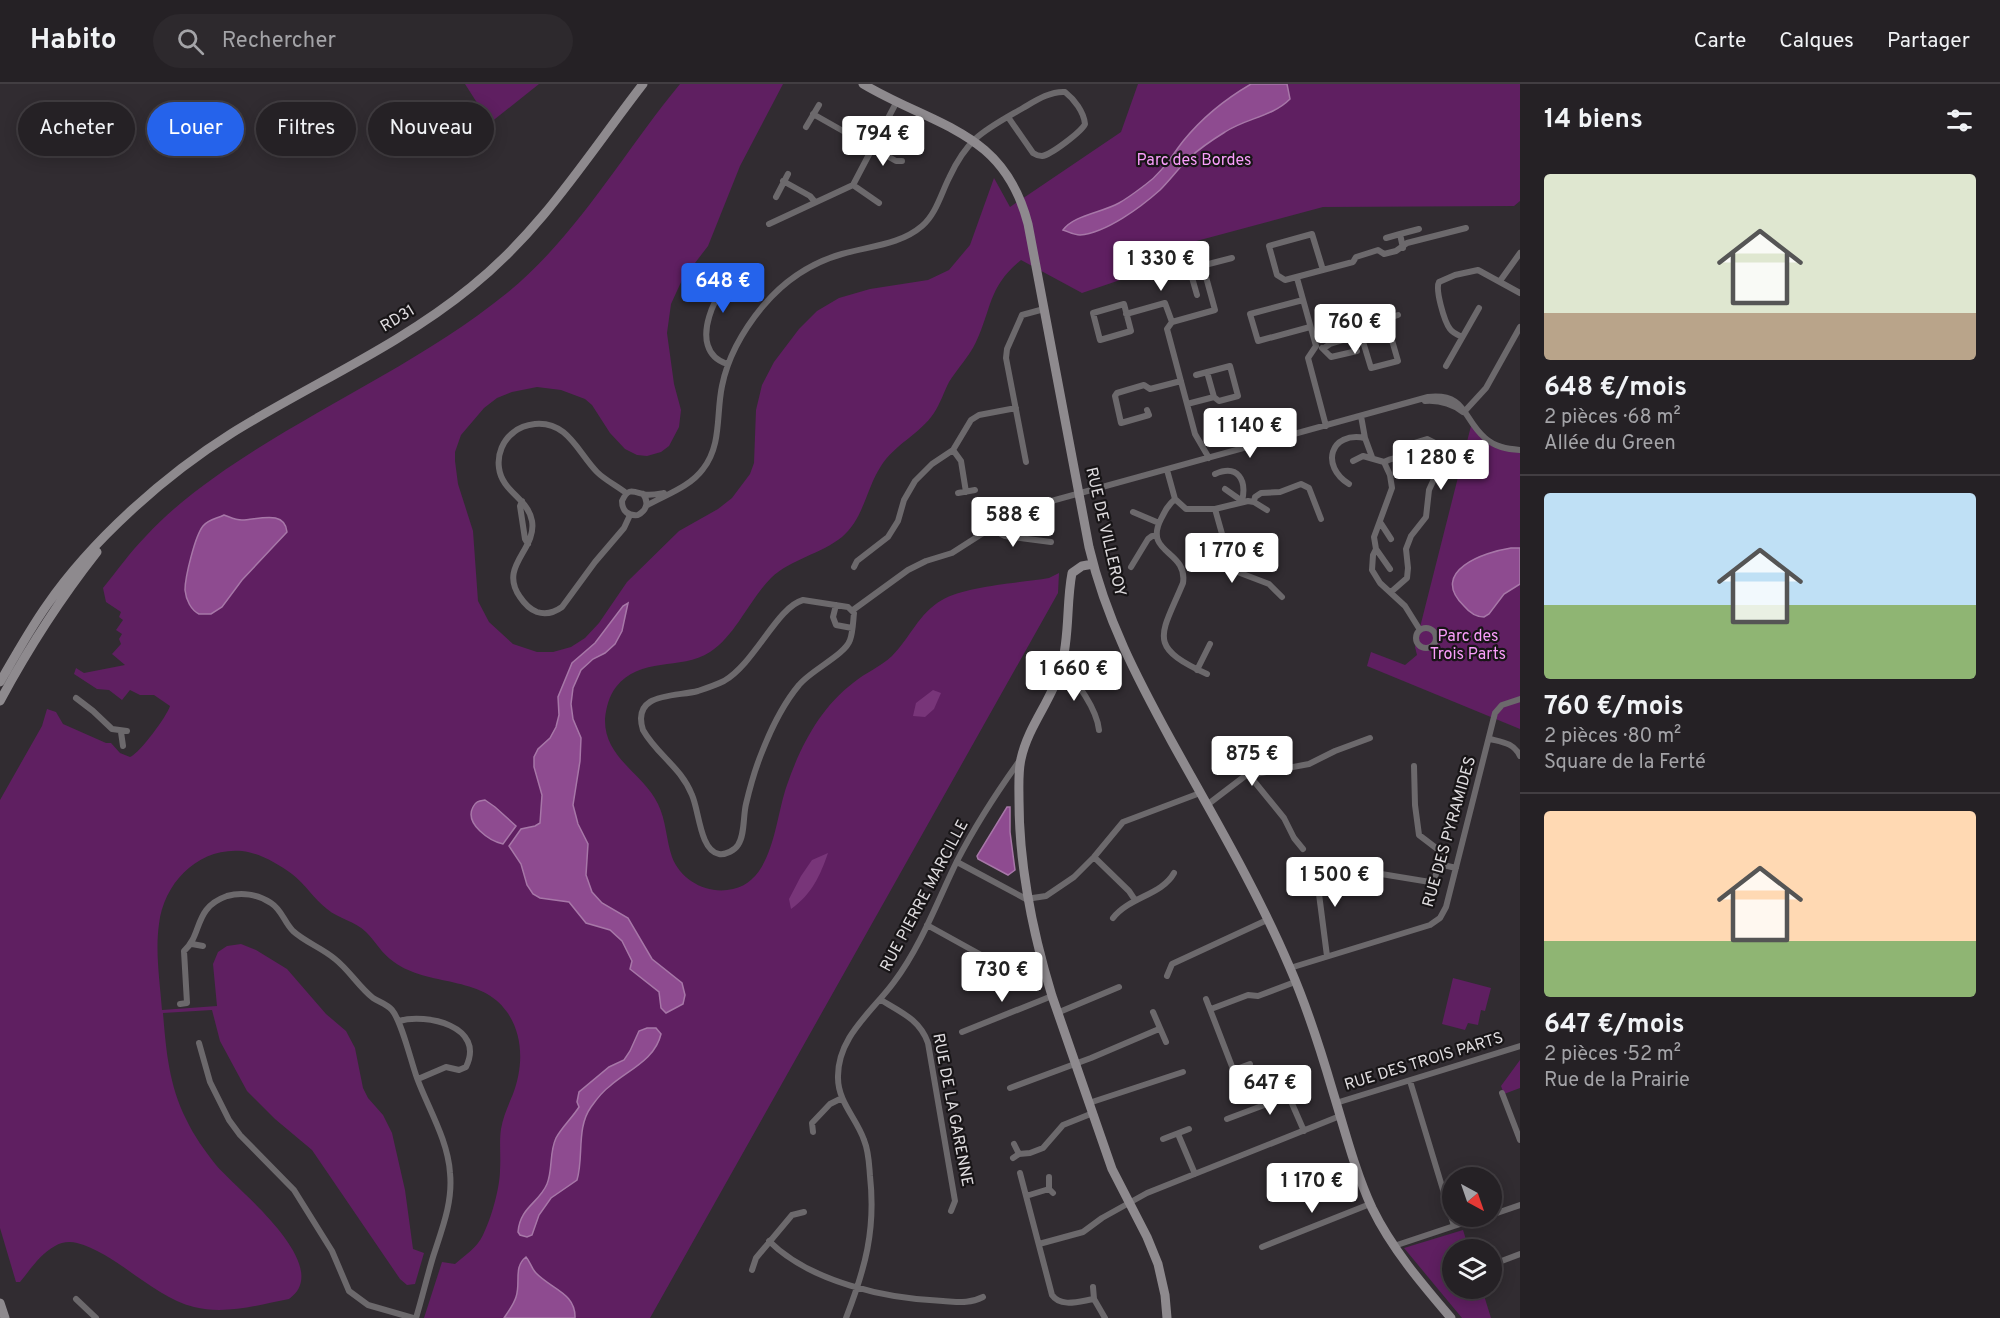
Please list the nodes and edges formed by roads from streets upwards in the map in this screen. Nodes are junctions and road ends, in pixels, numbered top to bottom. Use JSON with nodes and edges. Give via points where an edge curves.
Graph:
{"nodes":[{"id":1,"x":643,"y":84,"type":"edge"},
{"id":2,"x":863,"y":84,"type":"edge"},
{"id":3,"x":896,"y":103,"type":"junction"},
{"id":4,"x":819,"y":105,"type":"dead end"},
{"id":5,"x":813,"y":114,"type":"junction"},
{"id":6,"x":1008,"y":117,"type":"junction"},
{"id":7,"x":806,"y":127,"type":"dead end"},
{"id":8,"x":972,"y":141,"type":"junction"},
{"id":9,"x":872,"y":147,"type":"junction"},
{"id":10,"x":902,"y":161,"type":"dead end"},
{"id":11,"x":788,"y":174,"type":"dead end"},
{"id":12,"x":783,"y":181,"type":"junction"},
{"id":13,"x":853,"y":185,"type":"junction"},
{"id":14,"x":776,"y":196,"type":"dead end"},
{"id":15,"x":815,"y":202,"type":"junction"},
{"id":16,"x":879,"y":203,"type":"dead end"},
{"id":17,"x":769,"y":224,"type":"dead end"},
{"id":18,"x":1466,"y":228,"type":"dead end"},
{"id":19,"x":1419,"y":229,"type":"dead end"},
{"id":20,"x":1400,"y":234,"type":"junction"},
{"id":21,"x":1386,"y":238,"type":"dead end"},
{"id":22,"x":1402,"y":248,"type":"junction"},
{"id":23,"x":1520,"y":253,"type":"edge"},
{"id":24,"x":1232,"y":258,"type":"dead end"},
{"id":25,"x":1196,"y":267,"type":"junction"},
{"id":26,"x":744,"y":268,"type":"dead end"},
{"id":27,"x":1323,"y":270,"type":"junction"},
{"id":28,"x":1206,"y":277,"type":"junction"},
{"id":29,"x":1297,"y":278,"type":"junction"},
{"id":30,"x":1193,"y":280,"type":"junction"},
{"id":31,"x":1500,"y":281,"type":"junction"},
{"id":32,"x":1520,"y":293,"type":"edge"},
{"id":33,"x":1197,"y":295,"type":"dead end"},
{"id":34,"x":1303,"y":300,"type":"junction"},
{"id":35,"x":1479,"y":308,"type":"dead end"},
{"id":36,"x":1044,"y":309,"type":"junction"},
{"id":37,"x":1126,"y":314,"type":"junction"},
{"id":38,"x":1398,"y":315,"type":"dead end"},
{"id":39,"x":1172,"y":322,"type":"junction"},
{"id":40,"x":1310,"y":327,"type":"junction"},
{"id":41,"x":1520,"y":327,"type":"edge"},
{"id":42,"x":1389,"y":330,"type":"dead end"},
{"id":43,"x":1361,"y":335,"type":"junction"},
{"id":44,"x":1462,"y":337,"type":"junction"},
{"id":45,"x":1316,"y":346,"type":"junction"},
{"id":46,"x":1324,"y":348,"type":"junction"},
{"id":47,"x":1357,"y":351,"type":"dead end"},
{"id":48,"x":728,"y":364,"type":"junction"},
{"id":49,"x":1446,"y":366,"type":"dead end"},
{"id":50,"x":1207,"y":372,"type":"junction"},
{"id":51,"x":1196,"y":375,"type":"dead end"},
{"id":52,"x":1181,"y":381,"type":"junction"},
{"id":53,"x":1214,"y":397,"type":"junction"},
{"id":54,"x":1187,"y":404,"type":"junction"},
{"id":55,"x":1016,"y":408,"type":"junction"},
{"id":56,"x":1147,"y":410,"type":"dead end"},
{"id":57,"x":1465,"y":412,"type":"junction"},
{"id":58,"x":1361,"y":416,"type":"junction"},
{"id":59,"x":1326,"y":426,"type":"junction"},
{"id":60,"x":1365,"y":438,"type":"junction"},
{"id":61,"x":953,"y":450,"type":"junction"},
{"id":62,"x":1520,"y":450,"type":"edge"},
{"id":63,"x":1425,"y":455,"type":"dead end"},
{"id":64,"x":1407,"y":456,"type":"junction"},
{"id":65,"x":1372,"y":457,"type":"junction"},
{"id":66,"x":1209,"y":458,"type":"junction"},
{"id":67,"x":1353,"y":461,"type":"dead end"},
{"id":68,"x":1026,"y":462,"type":"dead end"},
{"id":69,"x":1384,"y":462,"type":"junction"},
{"id":70,"x":1167,"y":470,"type":"junction"},
{"id":71,"x":1215,"y":474,"type":"dead end"},
{"id":72,"x":1349,"y":484,"type":"dead end"},
{"id":73,"x":1225,"y":489,"type":"dead end"},
{"id":74,"x":975,"y":490,"type":"dead end"},
{"id":75,"x":966,"y":492,"type":"junction"},
{"id":76,"x":626,"y":493,"type":"junction"},
{"id":77,"x":668,"y":493,"type":"junction"},
{"id":78,"x":958,"y":493,"type":"dead end"},
{"id":79,"x":1079,"y":493,"type":"junction"},
{"id":80,"x":643,"y":494,"type":"junction"},
{"id":81,"x":1175,"y":499,"type":"junction"},
{"id":82,"x":1242,"y":501,"type":"junction"},
{"id":83,"x":1254,"y":502,"type":"junction"},
{"id":84,"x":646,"y":506,"type":"junction"},
{"id":85,"x":1215,"y":509,"type":"junction"},
{"id":86,"x":1267,"y":510,"type":"dead end"},
{"id":87,"x":1133,"y":512,"type":"dead end"},
{"id":88,"x":630,"y":515,"type":"junction"},
{"id":89,"x":1321,"y":519,"type":"dead end"},
{"id":90,"x":1380,"y":522,"type":"junction"},
{"id":91,"x":1159,"y":523,"type":"junction"},
{"id":92,"x":118,"y":524,"type":"junction"},
{"id":93,"x":994,"y":524,"type":"junction"},
{"id":94,"x":1157,"y":536,"type":"junction"},
{"id":95,"x":1391,"y":539,"type":"dead end"},
{"id":96,"x":1051,"y":542,"type":"dead end"},
{"id":97,"x":1230,"y":547,"type":"junction"},
{"id":98,"x":1376,"y":549,"type":"junction"},
{"id":99,"x":1245,"y":557,"type":"dead end"},
{"id":100,"x":1093,"y":564,"type":"junction"},
{"id":101,"x":854,"y":567,"type":"dead end"},
{"id":102,"x":1131,"y":567,"type":"dead end"},
{"id":103,"x":1390,"y":569,"type":"dead end"},
{"id":104,"x":1391,"y":592,"type":"junction"},
{"id":105,"x":1282,"y":597,"type":"dead end"},
{"id":106,"x":836,"y":605,"type":"junction"},
{"id":107,"x":853,"y":610,"type":"junction"},
{"id":108,"x":852,"y":628,"type":"junction"},
{"id":109,"x":1420,"y":630,"type":"dead end"},
{"id":110,"x":1210,"y":644,"type":"dead end"},
{"id":111,"x":1061,"y":667,"type":"junction"},
{"id":112,"x":1197,"y":670,"type":"junction"},
{"id":113,"x":1207,"y":674,"type":"dead end"},
{"id":114,"x":0,"y":682,"type":"edge"},
{"id":115,"x":76,"y":698,"type":"dead end"},
{"id":116,"x":1520,"y":699,"type":"edge"},
{"id":117,"x":0,"y":701,"type":"edge"},
{"id":118,"x":1099,"y":730,"type":"dead end"},
{"id":119,"x":1370,"y":738,"type":"dead end"},
{"id":120,"x":1490,"y":739,"type":"junction"},
{"id":121,"x":123,"y":746,"type":"dead end"},
{"id":122,"x":1520,"y":756,"type":"edge"},
{"id":123,"x":1021,"y":758,"type":"junction"},
{"id":124,"x":1414,"y":766,"type":"dead end"},
{"id":125,"x":1249,"y":775,"type":"junction"},
{"id":126,"x":1200,"y":794,"type":"junction"},
{"id":127,"x":1207,"y":805,"type":"junction"},
{"id":128,"x":1303,"y":849,"type":"dead end"},
{"id":129,"x":1094,"y":857,"type":"junction"},
{"id":130,"x":957,"y":861,"type":"junction"},
{"id":131,"x":1315,"y":863,"type":"dead end"},
{"id":132,"x":1439,"y":864,"type":"junction"},
{"id":133,"x":1456,"y":868,"type":"junction"},
{"id":134,"x":1363,"y":871,"type":"dead end"},
{"id":135,"x":1174,"y":873,"type":"dead end"},
{"id":136,"x":1030,"y":900,"type":"junction"},
{"id":137,"x":1135,"y":900,"type":"junction"},
{"id":138,"x":1113,"y":918,"type":"dead end"},
{"id":139,"x":1267,"y":920,"type":"junction"},
{"id":140,"x":927,"y":925,"type":"junction"},
{"id":141,"x":192,"y":944,"type":"junction"},
{"id":142,"x":203,"y":946,"type":"dead end"},
{"id":143,"x":1328,"y":956,"type":"junction"},
{"id":144,"x":1290,"y":968,"type":"junction"},
{"id":145,"x":1045,"y":973,"type":"junction"},
{"id":146,"x":1167,"y":976,"type":"dead end"},
{"id":147,"x":1295,"y":982,"type":"junction"},
{"id":148,"x":1119,"y":987,"type":"dead end"},
{"id":149,"x":1052,"y":996,"type":"junction"},
{"id":150,"x":1206,"y":999,"type":"dead end"},
{"id":151,"x":881,"y":1000,"type":"junction"},
{"id":152,"x":180,"y":1004,"type":"dead end"},
{"id":153,"x":1210,"y":1010,"type":"junction"},
{"id":154,"x":1153,"y":1012,"type":"dead end"},
{"id":155,"x":1057,"y":1013,"type":"junction"},
{"id":156,"x":399,"y":1021,"type":"junction"},
{"id":157,"x":1159,"y":1029,"type":"junction"},
{"id":158,"x":962,"y":1032,"type":"dead end"},
{"id":159,"x":1166,"y":1042,"type":"dead end"},
{"id":160,"x":199,"y":1043,"type":"dead end"},
{"id":161,"x":1520,"y":1046,"type":"edge"},
{"id":162,"x":1075,"y":1062,"type":"junction"},
{"id":163,"x":1250,"y":1064,"type":"dead end"},
{"id":164,"x":1234,"y":1070,"type":"junction"},
{"id":165,"x":1183,"y":1072,"type":"dead end"},
{"id":166,"x":418,"y":1079,"type":"junction"},
{"id":167,"x":1410,"y":1081,"type":"junction"},
{"id":168,"x":1238,"y":1082,"type":"dead end"},
{"id":169,"x":1010,"y":1088,"type":"dead end"},
{"id":170,"x":1502,"y":1093,"type":"dead end"},
{"id":171,"x":842,"y":1098,"type":"junction"},
{"id":172,"x":1089,"y":1103,"type":"junction"},
{"id":173,"x":1336,"y":1103,"type":"junction"},
{"id":174,"x":1093,"y":1113,"type":"junction"},
{"id":175,"x":1340,"y":1116,"type":"junction"},
{"id":176,"x":1227,"y":1119,"type":"dead end"},
{"id":177,"x":1189,"y":1129,"type":"dead end"},
{"id":178,"x":1304,"y":1131,"type":"junction"},
{"id":179,"x":813,"y":1132,"type":"dead end"},
{"id":180,"x":1178,"y":1134,"type":"junction"},
{"id":181,"x":1163,"y":1139,"type":"dead end"},
{"id":182,"x":1520,"y":1140,"type":"edge"},
{"id":183,"x":1014,"y":1144,"type":"dead end"},
{"id":184,"x":1019,"y":1154,"type":"junction"},
{"id":185,"x":1013,"y":1158,"type":"dead end"},
{"id":186,"x":1020,"y":1173,"type":"dead end"},
{"id":187,"x":1195,"y":1174,"type":"junction"},
{"id":188,"x":1049,"y":1177,"type":"dead end"},
{"id":189,"x":1442,"y":1186,"type":"edge"},
{"id":190,"x":1026,"y":1196,"type":"junction"},
{"id":191,"x":1129,"y":1202,"type":"junction"},
{"id":192,"x":1370,"y":1204,"type":"junction"},
{"id":193,"x":1520,"y":1205,"type":"edge"},
{"id":194,"x":951,"y":1211,"type":"dead end"},
{"id":195,"x":1502,"y":1211,"type":"edge"},
{"id":196,"x":804,"y":1212,"type":"dead end"},
{"id":197,"x":1451,"y":1227,"type":"edge"},
{"id":198,"x":769,"y":1241,"type":"junction"},
{"id":199,"x":1039,"y":1244,"type":"junction"},
{"id":200,"x":1394,"y":1246,"type":"junction"},
{"id":201,"x":1262,"y":1247,"type":"dead end"},
{"id":202,"x":1520,"y":1254,"type":"edge"},
{"id":203,"x":1502,"y":1261,"type":"edge"},
{"id":204,"x":752,"y":1270,"type":"dead end"},
{"id":205,"x":858,"y":1287,"type":"junction"},
{"id":206,"x":1093,"y":1287,"type":"dead end"},
{"id":207,"x":983,"y":1297,"type":"dead end"},
{"id":208,"x":76,"y":1299,"type":"dead end"},
{"id":209,"x":1094,"y":1299,"type":"junction"},
{"id":210,"x":0,"y":1302,"type":"edge"},
{"id":211,"x":1447,"y":1317,"type":"edge"},
{"id":212,"x":5,"y":1318,"type":"edge"},
{"id":213,"x":96,"y":1318,"type":"edge"},
{"id":214,"x":414,"y":1318,"type":"edge"},
{"id":215,"x":846,"y":1318,"type":"edge"},
{"id":216,"x":1106,"y":1318,"type":"edge"},
{"id":217,"x":1167,"y":1318,"type":"edge"}],
"edges":[{"from":1,"to":92,"type":"street","name":"RD31","number":"RD31","via":[[550,209],[471,288],[403,335],[210,448],[159,486]]},
{"from":2,"to":3,"type":"street","name":"RUE DE VILLEROY"},
{"from":3,"to":8,"type":"street","name":"RUE DE VILLEROY","via":[[951,127]]},
{"from":3,"to":9,"type":"street"},
{"from":4,"to":5,"type":"street"},
{"from":5,"to":7,"type":"street"},
{"from":5,"to":9,"type":"street"},
{"from":6,"to":6,"type":"street","via":[[1048,95],[1065,92],[1083,115],[1085,124],[1046,155],[1038,156]]},
{"from":6,"to":8,"type":"street"},
{"from":8,"to":36,"type":"street","name":"RUE DE VILLEROY","via":[[1000,165],[1020,198]]},
{"from":8,"to":48,"type":"street","via":[[923,225],[896,241],[829,258],[791,279],[753,319]]},
{"from":9,"to":10,"type":"street"},
{"from":9,"to":13,"type":"street"},
{"from":11,"to":12,"type":"street"},
{"from":12,"to":14,"type":"street"},
{"from":12,"to":15,"type":"street"},
{"from":13,"to":15,"type":"street"},
{"from":13,"to":16,"type":"street"},
{"from":15,"to":17,"type":"street"},
{"from":18,"to":22,"type":"street","via":[[1407,243]]},
{"from":19,"to":20,"type":"street"},
{"from":20,"to":21,"type":"street"},
{"from":20,"to":22,"type":"street"},
{"from":22,"to":27,"type":"street","via":[[1384,254],[1378,250]]},
{"from":23,"to":31,"type":"street"},
{"from":24,"to":25,"type":"street"},
{"from":25,"to":28,"type":"street"},
{"from":25,"to":30,"type":"street"},
{"from":26,"to":48,"type":"street","via":[[725,286],[706,327],[711,352],[719,362]]},
{"from":27,"to":29,"type":"street"},
{"from":27,"to":29,"type":"street","via":[[1312,234],[1269,246],[1280,278]]},
{"from":28,"to":30,"type":"street"},
{"from":28,"to":39,"type":"street","via":[[1215,310]]},
{"from":29,"to":34,"type":"street"},
{"from":30,"to":33,"type":"street"},
{"from":31,"to":32,"type":"street"},
{"from":31,"to":44,"type":"street","via":[[1475,270],[1437,285],[1447,323]]},
{"from":34,"to":40,"type":"street"},
{"from":34,"to":40,"type":"street","via":[[1250,314],[1258,341]]},
{"from":35,"to":44,"type":"street"},
{"from":36,"to":55,"type":"street","via":[[1022,315],[1007,349]]},
{"from":36,"to":79,"type":"street","name":"RUE DE VILLEROY"},
{"from":37,"to":37,"type":"street","via":[[1124,304],[1093,313],[1100,340],[1131,331]]},
{"from":37,"to":39,"type":"street","via":[[1165,303]]},
{"from":38,"to":43,"type":"street","via":[[1373,323]]},
{"from":39,"to":52,"type":"street","via":[[1167,329]]},
{"from":40,"to":45,"type":"street"},
{"from":41,"to":57,"type":"street","via":[[1486,388]]},
{"from":42,"to":43,"type":"street","via":[[1398,361],[1371,368]]},
{"from":43,"to":46,"type":"street"},
{"from":44,"to":49,"type":"street"},
{"from":45,"to":46,"type":"street"},
{"from":45,"to":59,"type":"street","via":[[1308,358]]},
{"from":46,"to":47,"type":"street","via":[[1334,358]]},
{"from":48,"to":77,"type":"street","via":[[709,461],[695,478]]},
{"from":50,"to":51,"type":"street"},
{"from":50,"to":53,"type":"street"},
{"from":50,"to":53,"type":"street","via":[[1230,366],[1238,396],[1219,401]]},
{"from":52,"to":54,"type":"street"},
{"from":52,"to":56,"type":"street","via":[[1150,389],[1144,385],[1115,396],[1121,423],[1149,415]]},
{"from":53,"to":54,"type":"street"},
{"from":54,"to":66,"type":"street","via":[[1195,434]]},
{"from":55,"to":61,"type":"street","via":[[975,417]]},
{"from":55,"to":68,"type":"street"},
{"from":57,"to":58,"type":"street","via":[[1454,400],[1440,396]]},
{"from":57,"to":62,"type":"street","via":[[1492,444]]},
{"from":58,"to":59,"type":"street"},
{"from":58,"to":60,"type":"street"},
{"from":59,"to":66,"type":"street"},
{"from":60,"to":65,"type":"street"},
{"from":60,"to":72,"type":"street","via":[[1348,437],[1333,449],[1333,466]]},
{"from":61,"to":75,"type":"street","via":[[961,461]]},
{"from":61,"to":101,"type":"street","via":[[922,472],[908,491],[893,530]]},
{"from":63,"to":64,"type":"street"},
{"from":64,"to":69,"type":"street"},
{"from":64,"to":104,"type":"street","via":[[1414,443],[1427,439],[1439,446],[1443,459],[1429,490],[1426,517],[1406,549],[1407,578]]},
{"from":65,"to":67,"type":"street"},
{"from":65,"to":69,"type":"street"},
{"from":66,"to":70,"type":"street"},
{"from":69,"to":90,"type":"street","via":[[1392,482]]},
{"from":70,"to":79,"type":"street"},
{"from":70,"to":81,"type":"street"},
{"from":71,"to":82,"type":"street","via":[[1238,474],[1244,488]]},
{"from":73,"to":82,"type":"street"},
{"from":74,"to":75,"type":"street"},
{"from":75,"to":78,"type":"street"},
{"from":76,"to":80,"type":"street","via":[[635,490]]},
{"from":76,"to":88,"type":"street","via":[[622,506]]},
{"from":76,"to":88,"type":"street","via":[[595,470],[562,431],[548,425],[524,426],[506,440],[500,453],[502,481],[522,501],[532,525],[528,544],[514,567],[515,588],[523,601],[540,613],[562,607]]},
{"from":77,"to":80,"type":"street"},
{"from":77,"to":84,"type":"street"},
{"from":79,"to":93,"type":"street","via":[[1019,510]]},
{"from":79,"to":100,"type":"street","name":"RUE DE VILLEROY"},
{"from":80,"to":84,"type":"street"},
{"from":81,"to":85,"type":"street","via":[[1186,509]]},
{"from":81,"to":91,"type":"street"},
{"from":82,"to":83,"type":"street"},
{"from":82,"to":85,"type":"street"},
{"from":83,"to":86,"type":"street"},
{"from":83,"to":89,"type":"street","via":[[1261,493],[1280,492],[1301,484],[1309,488]]},
{"from":84,"to":88,"type":"street","via":[[638,515]]},
{"from":85,"to":97,"type":"street","via":[[1222,537]]},
{"from":87,"to":91,"type":"street"},
{"from":90,"to":95,"type":"street"},
{"from":90,"to":98,"type":"street","via":[[1374,537]]},
{"from":91,"to":94,"type":"street"},
{"from":92,"to":114,"type":"street","name":"RD31","number":"RD31","via":[[52,597]]},
{"from":92,"to":117,"type":"street","name":"RD31","number":"RD31","via":[[56,607]]},
{"from":93,"to":96,"type":"street","via":[[1005,536]]},
{"from":93,"to":107,"type":"street","via":[[952,553],[908,570]]},
{"from":94,"to":102,"type":"street","via":[[1148,539]]},
{"from":94,"to":112,"type":"street","via":[[1163,548],[1180,563],[1184,576],[1164,627],[1165,644],[1176,659]]},
{"from":97,"to":99,"type":"street"},
{"from":97,"to":105,"type":"street","via":[[1227,560],[1234,571],[1269,584]]},
{"from":98,"to":103,"type":"street"},
{"from":98,"to":104,"type":"street","via":[[1372,570]]},
{"from":100,"to":111,"type":"street","via":[[1072,573]]},
{"from":100,"to":126,"type":"street","name":"RUE DE VILLEROY","via":[[1109,616],[1134,672]]},
{"from":104,"to":109,"type":"street"},
{"from":106,"to":107,"type":"street"},
{"from":106,"to":108,"type":"street","via":[[836,625]]},
{"from":106,"to":108,"type":"street","via":[[797,601],[734,674],[699,690],[658,697],[642,710],[643,730],[687,782],[705,843],[713,852],[724,854],[738,845],[751,784],[778,718],[808,675],[846,647]]},
{"from":107,"to":108,"type":"street"},
{"from":110,"to":112,"type":"street"},
{"from":111,"to":118,"type":"street","via":[[1076,682],[1098,720]]},
{"from":111,"to":123,"type":"street"},
{"from":112,"to":113,"type":"street"},
{"from":115,"to":121,"type":"street","via":[[107,726],[124,731]]},
{"from":116,"to":120,"type":"street","name":"RUE DES PYRAMIDES","via":[[1498,709]]},
{"from":119,"to":125,"type":"street","via":[[1309,764]]},
{"from":120,"to":122,"type":"street","via":[[1509,744]]},
{"from":120,"to":133,"type":"street","name":"RUE DES PYRAMIDES"},
{"from":123,"to":130,"type":"street","name":"RUE PIERRE MARCILLE"},
{"from":123,"to":136,"type":"street","via":[[1019,838]]},
{"from":124,"to":132,"type":"street","via":[[1419,835],[1440,851]]},
{"from":125,"to":127,"type":"street"},
{"from":125,"to":128,"type":"street"},
{"from":126,"to":127,"type":"street","name":"RUE DE VILLEROY"},
{"from":126,"to":129,"type":"street","via":[[1124,822]]},
{"from":127,"to":139,"type":"street","name":"RUE DE VILLEROY"},
{"from":129,"to":136,"type":"street","via":[[1059,888]]},
{"from":129,"to":137,"type":"street"},
{"from":130,"to":136,"type":"street"},
{"from":130,"to":140,"type":"street","name":"RUE PIERRE MARCILLE"},
{"from":131,"to":143,"type":"street"},
{"from":132,"to":133,"type":"street"},
{"from":132,"to":134,"type":"street","via":[[1434,881],[1430,882]]},
{"from":133,"to":143,"type":"street","name":"RUE DES PYRAMIDES","via":[[1446,907],[1436,922]]},
{"from":135,"to":137,"type":"street","via":[[1168,883]]},
{"from":136,"to":145,"type":"street"},
{"from":137,"to":138,"type":"street"},
{"from":139,"to":144,"type":"street","name":"RUE DE VILLEROY"},
{"from":139,"to":146,"type":"street","via":[[1172,964]]},
{"from":140,"to":145,"type":"street","via":[[1019,976]]},
{"from":140,"to":151,"type":"street","name":"RUE PIERRE MARCILLE","via":[[908,964]]},
{"from":141,"to":142,"type":"street"},
{"from":141,"to":152,"type":"street","via":[[184,951],[188,1003]]},
{"from":141,"to":156,"type":"street","via":[[198,923],[218,901],[244,894],[264,899],[278,909],[294,932],[336,959]]},
{"from":143,"to":144,"type":"street","name":"RUE DES PYRAMIDES"},
{"from":144,"to":147,"type":"street","name":"RUE DE VILLEROY"},
{"from":145,"to":149,"type":"street"},
{"from":147,"to":153,"type":"street"},
{"from":147,"to":173,"type":"street","name":"RUE DE VILLEROY"},
{"from":148,"to":155,"type":"street"},
{"from":149,"to":155,"type":"street"},
{"from":149,"to":158,"type":"street"},
{"from":150,"to":153,"type":"street"},
{"from":151,"to":171,"type":"street","name":"RUE PIERRE MARCILLE","via":[[843,1049],[838,1078]]},
{"from":151,"to":194,"type":"street","name":"RUE DE LA GARENNE","via":[[916,1021],[928,1043],[955,1201]]},
{"from":153,"to":164,"type":"street"},
{"from":154,"to":157,"type":"street"},
{"from":155,"to":162,"type":"street"},
{"from":156,"to":166,"type":"street"},
{"from":156,"to":166,"type":"street","via":[[409,1018],[445,1022],[461,1032],[469,1046],[466,1067],[446,1067]]},
{"from":157,"to":159,"type":"street"},
{"from":157,"to":162,"type":"street"},
{"from":160,"to":214,"type":"street","via":[[210,1082],[229,1120],[294,1190],[332,1251],[349,1291],[368,1305]]},
{"from":161,"to":167,"type":"street","name":"RUE DES TROIS PARTS"},
{"from":162,"to":169,"type":"street"},
{"from":162,"to":172,"type":"street"},
{"from":163,"to":164,"type":"street"},
{"from":164,"to":168,"type":"street"},
{"from":165,"to":172,"type":"street"},
{"from":166,"to":214,"type":"street","via":[[451,1175],[448,1207]]},
{"from":167,"to":173,"type":"street","name":"RUE DES TROIS PARTS"},
{"from":167,"to":189,"type":"street"},
{"from":170,"to":182,"type":"street"},
{"from":171,"to":179,"type":"street","via":[[812,1122]]},
{"from":171,"to":205,"type":"street","name":"RUE PIERRE MARCILLE","via":[[864,1137],[873,1198],[869,1246]]},
{"from":172,"to":174,"type":"street"},
{"from":173,"to":175,"type":"street","name":"RUE DE VILLEROY"},
{"from":174,"to":184,"type":"street","via":[[1063,1125],[1043,1148]]},
{"from":174,"to":191,"type":"street","via":[[1112,1169]]},
{"from":175,"to":178,"type":"street"},
{"from":175,"to":192,"type":"street","name":"RUE DE VILLEROY"},
{"from":176,"to":178,"type":"street","via":[[1283,1098],[1290,1099]]},
{"from":177,"to":180,"type":"street"},
{"from":178,"to":187,"type":"street"},
{"from":180,"to":181,"type":"street"},
{"from":180,"to":187,"type":"street"},
{"from":183,"to":184,"type":"street"},
{"from":184,"to":185,"type":"street"},
{"from":186,"to":190,"type":"street"},
{"from":187,"to":191,"type":"street"},
{"from":188,"to":190,"type":"street","via":[[1051,1191]]},
{"from":190,"to":199,"type":"street"},
{"from":191,"to":199,"type":"street","via":[[1083,1232]]},
{"from":191,"to":217,"type":"street","via":[[1158,1264]]},
{"from":192,"to":200,"type":"street","name":"RUE DE VILLEROY"},
{"from":192,"to":201,"type":"street"},
{"from":193,"to":195,"type":"street"},
{"from":196,"to":198,"type":"street","via":[[792,1215]]},
{"from":197,"to":200,"type":"street"},
{"from":198,"to":204,"type":"street"},
{"from":198,"to":205,"type":"street","via":[[802,1264]]},
{"from":199,"to":209,"type":"street","via":[[1055,1299],[1062,1303]]},
{"from":200,"to":211,"type":"street","name":"RUE DE VILLEROY"},
{"from":202,"to":203,"type":"street"},
{"from":205,"to":207,"type":"street","via":[[924,1301],[971,1302]]},
{"from":205,"to":215,"type":"street","name":"RUE PIERRE MARCILLE"},
{"from":206,"to":209,"type":"street"},
{"from":208,"to":213,"type":"street"},
{"from":209,"to":216,"type":"street"},
{"from":210,"to":212,"type":"street"}]}
